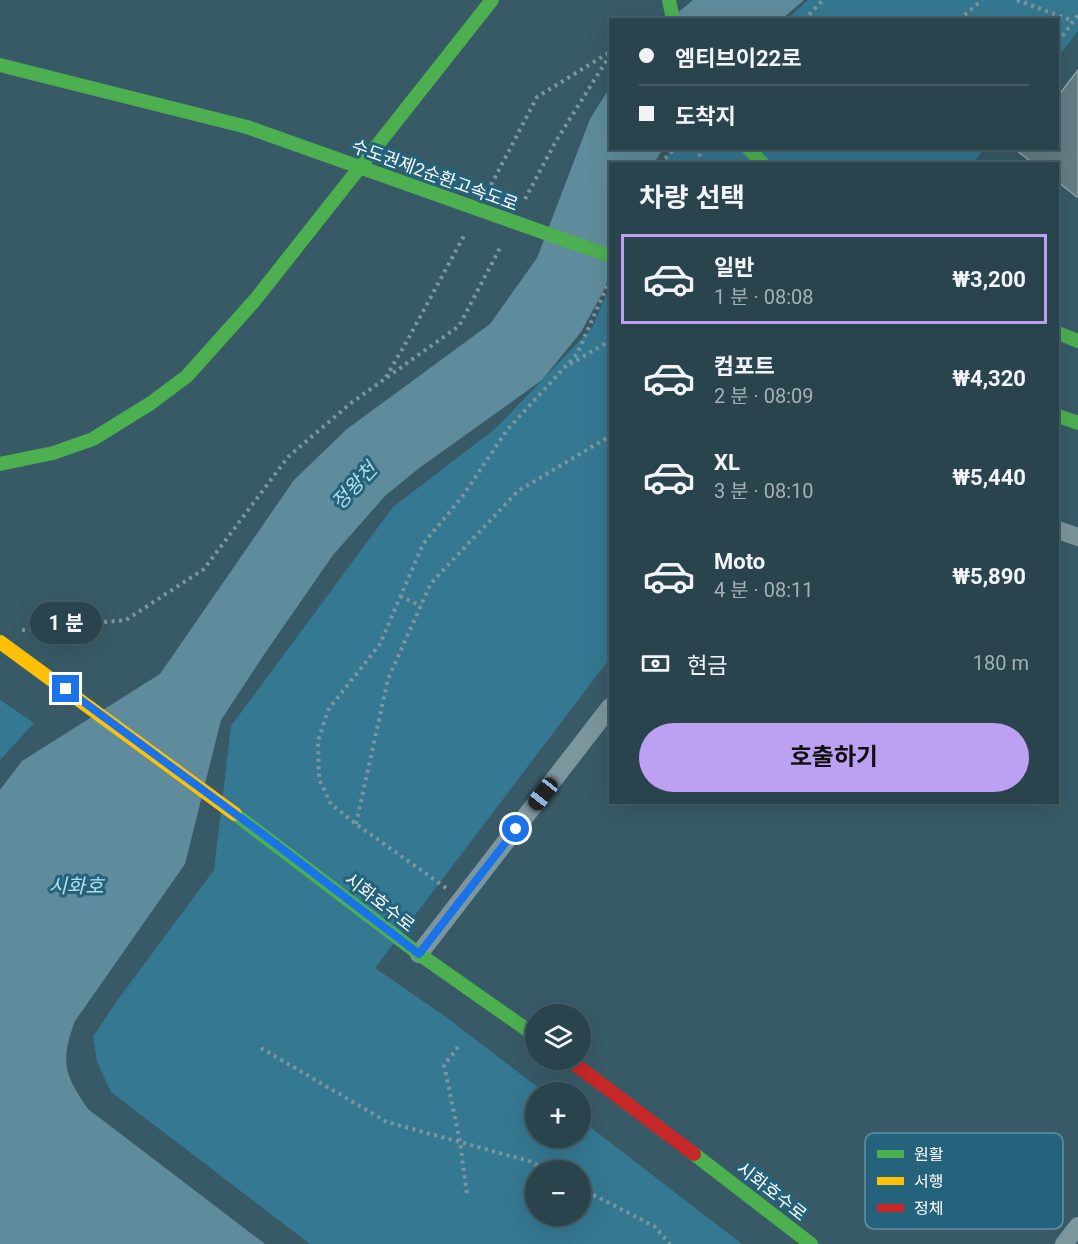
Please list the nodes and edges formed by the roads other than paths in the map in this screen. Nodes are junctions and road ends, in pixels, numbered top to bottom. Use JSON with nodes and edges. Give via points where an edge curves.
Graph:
{"nodes":[{"id":1,"x":492,"y":0,"type":"edge"},
{"id":2,"x":669,"y":0,"type":"edge"},
{"id":3,"x":673,"y":18,"type":"edge"},
{"id":4,"x":0,"y":64,"type":"edge"},
{"id":5,"x":351,"y":149,"type":"dead end"},
{"id":6,"x":750,"y":150,"type":"edge"},
{"id":7,"x":761,"y":162,"type":"edge"},
{"id":8,"x":330,"y":177,"type":"dead end"},
{"id":9,"x":609,"y":256,"type":"edge"},
{"id":10,"x":1059,"y":333,"type":"edge"},
{"id":11,"x":1078,"y":341,"type":"edge"},
{"id":12,"x":1059,"y":416,"type":"edge"},
{"id":13,"x":1078,"y":423,"type":"edge"},
{"id":14,"x":0,"y":464,"type":"edge"},
{"id":15,"x":1059,"y":530,"type":"edge"},
{"id":16,"x":1078,"y":537,"type":"edge"},
{"id":17,"x":0,"y":642,"type":"edge"},
{"id":18,"x":609,"y":707,"type":"edge"},
{"id":19,"x":419,"y":954,"type":"junction"},
{"id":20,"x":525,"y":1028,"type":"edge"},
{"id":21,"x":584,"y":1070,"type":"edge"},
{"id":22,"x":1078,"y":1226,"type":"edge"},
{"id":23,"x":811,"y":1244,"type":"edge"},
{"id":24,"x":1064,"y":1244,"type":"edge"}],
"edges":[{"from":1,"to":14,"type":"main road","via":[[255,300],[187,376],[151,404],[93,438],[53,453]]},
{"from":2,"to":3,"type":"main road"},
{"from":4,"to":9,"type":"main road","name":"수도권제2순환고속도로","bridge":true,"via":[[247,127]]},
{"from":5,"to":8,"type":"main road"},
{"from":6,"to":7,"type":"main road"},
{"from":10,"to":11,"type":"main road"},
{"from":12,"to":13,"type":"main road"},
{"from":15,"to":16,"type":"street"},
{"from":17,"to":19,"type":"main road","name":"시화호수로"},
{"from":18,"to":19,"type":"street"},
{"from":19,"to":20,"type":"main road","name":"시화호수로"},
{"from":21,"to":23,"type":"main road","name":"시화호수로"},
{"from":22,"to":24,"type":"street"}]}
